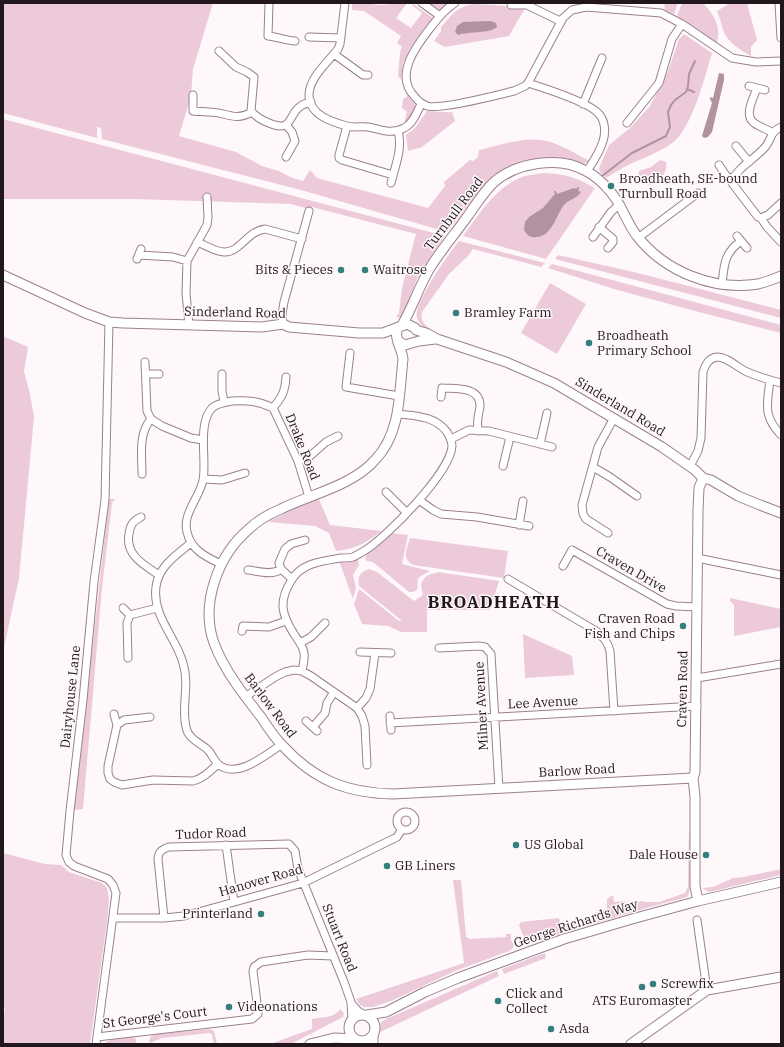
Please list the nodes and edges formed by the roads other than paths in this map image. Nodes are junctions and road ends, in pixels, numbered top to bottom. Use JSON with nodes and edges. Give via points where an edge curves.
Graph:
{"nodes":[{"id":1,"x":270,"y":3,"type":"edge"},
{"id":2,"x":345,"y":3,"type":"edge"},
{"id":3,"x":422,"y":3,"type":"edge"},
{"id":4,"x":455,"y":3,"type":"edge"},
{"id":5,"x":779,"y":3,"type":"edge"},
{"id":6,"x":523,"y":4,"type":"edge"},
{"id":7,"x":511,"y":5,"type":"dead end"},
{"id":8,"x":587,"y":5,"type":"edge"},
{"id":9,"x":594,"y":5,"type":"edge"},
{"id":10,"x":440,"y":16,"type":"junction"},
{"id":11,"x":560,"y":21,"type":"junction"},
{"id":12,"x":780,"y":21,"type":"edge"},
{"id":13,"x":682,"y":24,"type":"junction"},
{"id":14,"x":309,"y":36,"type":"dead end"},
{"id":15,"x":341,"y":38,"type":"junction"},
{"id":16,"x":781,"y":38,"type":"edge"},
{"id":17,"x":295,"y":41,"type":"dead end"},
{"id":18,"x":219,"y":51,"type":"dead end"},
{"id":19,"x":334,"y":54,"type":"junction"},
{"id":20,"x":602,"y":58,"type":"dead end"},
{"id":21,"x":781,"y":62,"type":"edge"},
{"id":22,"x":368,"y":75,"type":"dead end"},
{"id":23,"x":528,"y":83,"type":"junction"},
{"id":24,"x":749,"y":86,"type":"dead end"},
{"id":25,"x":757,"y":88,"type":"junction"},
{"id":26,"x":765,"y":90,"type":"dead end"},
{"id":27,"x":193,"y":95,"type":"dead end"},
{"id":28,"x":311,"y":102,"type":"junction"},
{"id":29,"x":421,"y":104,"type":"junction"},
{"id":30,"x":583,"y":104,"type":"junction"},
{"id":31,"x":627,"y":110,"type":"dead end"},
{"id":32,"x":252,"y":112,"type":"junction"},
{"id":33,"x":634,"y":116,"type":"junction"},
{"id":34,"x":627,"y":123,"type":"dead end"},
{"id":35,"x":286,"y":125,"type":"junction"},
{"id":36,"x":347,"y":126,"type":"junction"},
{"id":37,"x":781,"y":127,"type":"edge"},
{"id":38,"x":398,"y":131,"type":"junction"},
{"id":39,"x":773,"y":133,"type":"junction"},
{"id":40,"x":736,"y":146,"type":"dead end"},
{"id":41,"x":286,"y":157,"type":"dead end"},
{"id":42,"x":749,"y":162,"type":"junction"},
{"id":43,"x":719,"y":165,"type":"dead end"},
{"id":44,"x":587,"y":171,"type":"junction"},
{"id":45,"x":393,"y":175,"type":"junction"},
{"id":46,"x":733,"y":178,"type":"junction"},
{"id":47,"x":391,"y":183,"type":"dead end"},
{"id":48,"x":698,"y":193,"type":"dead end"},
{"id":49,"x":207,"y":197,"type":"dead end"},
{"id":50,"x":781,"y":203,"type":"edge"},
{"id":51,"x":620,"y":204,"type":"junction"},
{"id":52,"x":309,"y":211,"type":"dead end"},
{"id":53,"x":761,"y":218,"type":"junction"},
{"id":54,"x":599,"y":227,"type":"junction"},
{"id":55,"x":593,"y":237,"type":"dead end"},
{"id":56,"x":638,"y":238,"type":"junction"},
{"id":57,"x":302,"y":239,"type":"junction"},
{"id":58,"x":197,"y":242,"type":"junction"},
{"id":59,"x":781,"y":242,"type":"edge"},
{"id":60,"x":608,"y":248,"type":"dead end"},
{"id":61,"x":747,"y":248,"type":"dead end"},
{"id":62,"x":139,"y":254,"type":"dead end"},
{"id":63,"x":187,"y":261,"type":"junction"},
{"id":64,"x":3,"y":275,"type":"edge"},
{"id":65,"x":780,"y":277,"type":"edge"},
{"id":66,"x":722,"y":285,"type":"junction"},
{"id":67,"x":412,"y":306,"type":"junction"},
{"id":68,"x":109,"y":322,"type":"junction"},
{"id":69,"x":283,"y":324,"type":"junction"},
{"id":70,"x":188,"y":325,"type":"junction"},
{"id":71,"x":400,"y":326,"type":"junction"},
{"id":72,"x":416,"y":329,"type":"junction"},
{"id":73,"x":383,"y":333,"type":"junction"},
{"id":74,"x":437,"y":339,"type":"junction"},
{"id":75,"x":398,"y":340,"type":"junction"},
{"id":76,"x":413,"y":343,"type":"junction"},
{"id":77,"x":350,"y":353,"type":"dead end"},
{"id":78,"x":403,"y":359,"type":"junction"},
{"id":79,"x":145,"y":362,"type":"dead end"},
{"id":80,"x":146,"y":374,"type":"junction"},
{"id":81,"x":159,"y":374,"type":"dead end"},
{"id":82,"x":222,"y":374,"type":"dead end"},
{"id":83,"x":286,"y":377,"type":"dead end"},
{"id":84,"x":770,"y":380,"type":"junction"},
{"id":85,"x":781,"y":383,"type":"edge"},
{"id":86,"x":399,"y":396,"type":"junction"},
{"id":87,"x":441,"y":397,"type":"dead end"},
{"id":88,"x":224,"y":402,"type":"junction"},
{"id":89,"x":273,"y":408,"type":"junction"},
{"id":90,"x":547,"y":413,"type":"dead end"},
{"id":91,"x":398,"y":414,"type":"junction"},
{"id":92,"x":614,"y":418,"type":"junction"},
{"id":93,"x":151,"y":419,"type":"junction"},
{"id":94,"x":478,"y":431,"type":"junction"},
{"id":95,"x":781,"y":435,"type":"edge"},
{"id":96,"x":338,"y":436,"type":"dead end"},
{"id":97,"x":510,"y":437,"type":"junction"},
{"id":98,"x":451,"y":439,"type":"junction"},
{"id":99,"x":203,"y":440,"type":"junction"},
{"id":100,"x":540,"y":444,"type":"junction"},
{"id":101,"x":552,"y":447,"type":"dead end"},
{"id":102,"x":298,"y":460,"type":"junction"},
{"id":103,"x":503,"y":466,"type":"dead end"},
{"id":104,"x":690,"y":466,"type":"junction"},
{"id":105,"x":593,"y":467,"type":"junction"},
{"id":106,"x":245,"y":473,"type":"dead end"},
{"id":107,"x":142,"y":474,"type":"dead end"},
{"id":108,"x":703,"y":478,"type":"junction"},
{"id":109,"x":204,"y":479,"type":"junction"},
{"id":110,"x":386,"y":492,"type":"dead end"},
{"id":111,"x":636,"y":496,"type":"dead end"},
{"id":112,"x":310,"y":497,"type":"junction"},
{"id":113,"x":419,"y":500,"type":"junction"},
{"id":114,"x":523,"y":501,"type":"dead end"},
{"id":115,"x":407,"y":512,"type":"junction"},
{"id":116,"x":781,"y":512,"type":"edge"},
{"id":117,"x":141,"y":517,"type":"dead end"},
{"id":118,"x":519,"y":525,"type":"junction"},
{"id":119,"x":529,"y":526,"type":"dead end"},
{"id":120,"x":608,"y":533,"type":"dead end"},
{"id":121,"x":305,"y":540,"type":"dead end"},
{"id":122,"x":191,"y":543,"type":"junction"},
{"id":123,"x":697,"y":558,"type":"junction"},
{"id":124,"x":221,"y":564,"type":"junction"},
{"id":125,"x":563,"y":566,"type":"dead end"},
{"id":126,"x":248,"y":570,"type":"dead end"},
{"id":127,"x":280,"y":570,"type":"junction"},
{"id":128,"x":159,"y":575,"type":"junction"},
{"id":129,"x":781,"y":575,"type":"edge"},
{"id":130,"x":292,"y":579,"type":"junction"},
{"id":131,"x":508,"y":579,"type":"dead end"},
{"id":132,"x":697,"y":607,"type":"junction"},
{"id":133,"x":123,"y":608,"type":"dead end"},
{"id":134,"x":157,"y":608,"type":"junction"},
{"id":135,"x":130,"y":615,"type":"junction"},
{"id":136,"x":286,"y":621,"type":"junction"},
{"id":137,"x":325,"y":623,"type":"dead end"},
{"id":138,"x":242,"y":631,"type":"dead end"},
{"id":139,"x":300,"y":643,"type":"junction"},
{"id":140,"x":439,"y":648,"type":"dead end"},
{"id":141,"x":360,"y":652,"type":"dead end"},
{"id":142,"x":375,"y":653,"type":"junction"},
{"id":143,"x":391,"y":653,"type":"dead end"},
{"id":144,"x":128,"y":658,"type":"dead end"},
{"id":145,"x":781,"y":664,"type":"edge"},
{"id":146,"x":302,"y":671,"type":"junction"},
{"id":147,"x":697,"y":678,"type":"junction"},
{"id":148,"x":334,"y":692,"type":"junction"},
{"id":149,"x":245,"y":697,"type":"junction"},
{"id":150,"x":697,"y":706,"type":"junction"},
{"id":151,"x":357,"y":708,"type":"junction"},
{"id":152,"x":614,"y":711,"type":"junction"},
{"id":153,"x":114,"y":714,"type":"dead end"},
{"id":154,"x":150,"y":718,"type":"dead end"},
{"id":155,"x":495,"y":718,"type":"junction"},
{"id":156,"x":306,"y":721,"type":"dead end"},
{"id":157,"x":390,"y":723,"type":"dead end"},
{"id":158,"x":117,"y":725,"type":"junction"},
{"id":159,"x":281,"y":745,"type":"junction"},
{"id":160,"x":218,"y":764,"type":"junction"},
{"id":161,"x":367,"y":765,"type":"dead end"},
{"id":162,"x":693,"y":778,"type":"junction"},
{"id":163,"x":499,"y":788,"type":"junction"},
{"id":164,"x":402,"y":829,"type":"dead end"},
{"id":165,"x":226,"y":845,"type":"junction"},
{"id":166,"x":781,"y":882,"type":"edge"},
{"id":167,"x":304,"y":883,"type":"junction"},
{"id":168,"x":698,"y":901,"type":"junction"},
{"id":169,"x":234,"y":902,"type":"junction"},
{"id":170,"x":113,"y":918,"type":"junction"},
{"id":171,"x":164,"y":918,"type":"junction"},
{"id":172,"x":697,"y":920,"type":"dead end"},
{"id":173,"x":334,"y":956,"type":"junction"},
{"id":174,"x":781,"y":977,"type":"edge"},
{"id":175,"x":707,"y":990,"type":"junction"},
{"id":176,"x":350,"y":1002,"type":"junction"},
{"id":177,"x":386,"y":1012,"type":"junction"},
{"id":178,"x":365,"y":1015,"type":"junction"},
{"id":179,"x":351,"y":1021,"type":"junction"},
{"id":180,"x":375,"y":1030,"type":"junction"},
{"id":181,"x":334,"y":1038,"type":"junction"},
{"id":182,"x":96,"y":1040,"type":"edge"},
{"id":183,"x":360,"y":1041,"type":"edge"},
{"id":184,"x":310,"y":1044,"type":"edge"},
{"id":185,"x":374,"y":1044,"type":"edge"},
{"id":186,"x":631,"y":1044,"type":"edge"}],
"edges":[{"from":1,"to":17,"type":"street","via":[[268,36]]},
{"from":2,"to":15,"type":"street"},
{"from":3,"to":10,"type":"street"},
{"from":4,"to":10,"type":"street"},
{"from":5,"to":12,"type":"street"},
{"from":6,"to":7,"type":"street"},
{"from":6,"to":11,"type":"street"},
{"from":8,"to":9,"type":"street"},
{"from":8,"to":11,"type":"street","via":[[568,12]]},
{"from":9,"to":13,"type":"street","via":[[661,13]]},
{"from":10,"to":29,"type":"street","via":[[414,49],[408,64],[408,87]]},
{"from":11,"to":23,"type":"street"},
{"from":12,"to":16,"type":"street"},
{"from":13,"to":21,"type":"street","via":[[732,58],[756,62]]},
{"from":13,"to":33,"type":"street","via":[[672,39],[659,83]]},
{"from":14,"to":15,"type":"street"},
{"from":15,"to":19,"type":"street"},
{"from":18,"to":32,"type":"street","via":[[236,67],[254,77],[250,105]]},
{"from":19,"to":22,"type":"street","via":[[363,75]]},
{"from":19,"to":28,"type":"street","via":[[313,83],[309,94]]},
{"from":20,"to":30,"type":"street"},
{"from":23,"to":29,"type":"street","via":[[514,91],[440,107]]},
{"from":23,"to":30,"type":"street"},
{"from":24,"to":25,"type":"street"},
{"from":25,"to":26,"type":"street"},
{"from":25,"to":39,"type":"street","via":[[750,110],[751,120]]},
{"from":27,"to":32,"type":"street","via":[[194,111],[233,117]]},
{"from":28,"to":35,"type":"street","via":[[297,108]]},
{"from":28,"to":36,"type":"street","via":[[313,108],[323,117]]},
{"from":29,"to":38,"type":"street","via":[[409,125]]},
{"from":30,"to":44,"type":"street","via":[[599,115],[604,124],[603,143]]},
{"from":31,"to":33,"type":"street"},
{"from":32,"to":35,"type":"street","via":[[263,121],[279,127]]},
{"from":33,"to":34,"type":"street"},
{"from":35,"to":41,"type":"street","via":[[296,141]]},
{"from":36,"to":38,"type":"street","via":[[385,132]]},
{"from":36,"to":45,"type":"street","via":[[339,158]]},
{"from":37,"to":39,"type":"street"},
{"from":38,"to":45,"type":"street","via":[[400,150]]},
{"from":39,"to":42,"type":"street","via":[[768,144]]},
{"from":40,"to":42,"type":"street"},
{"from":42,"to":46,"type":"street"},
{"from":43,"to":46,"type":"street","via":[[728,177]]},
{"from":44,"to":51,"type":"street","name":"Turnbull Road","via":[[609,190]]},
{"from":44,"to":67,"type":"street","name":"Turnbull Road","via":[[569,164],[545,163],[535,164],[501,177],[492,184],[441,252]]},
{"from":45,"to":47,"type":"street"},
{"from":46,"to":53,"type":"street","via":[[734,187],[755,215]]},
{"from":48,"to":56,"type":"street"},
{"from":49,"to":58,"type":"street","via":[[208,217]]},
{"from":50,"to":53,"type":"street"},
{"from":51,"to":54,"type":"street"},
{"from":51,"to":56,"type":"street","name":"Turnbull Road"},
{"from":52,"to":57,"type":"street"},
{"from":53,"to":59,"type":"street"},
{"from":54,"to":55,"type":"street"},
{"from":54,"to":60,"type":"street","via":[[613,239]]},
{"from":56,"to":66,"type":"street","name":"Turnbull Road","via":[[672,267],[701,280]]},
{"from":57,"to":58,"type":"street","via":[[260,229],[231,251],[225,252]]},
{"from":57,"to":69,"type":"street","via":[[284,302]]},
{"from":58,"to":63,"type":"street"},
{"from":61,"to":66,"type":"street","via":[[739,238],[727,255]]},
{"from":62,"to":63,"type":"street"},
{"from":63,"to":70,"type":"street"},
{"from":64,"to":68,"type":"street","name":"Sinderland Road"},
{"from":65,"to":66,"type":"street","name":"Turnbull Road","via":[[759,284]]},
{"from":67,"to":71,"type":"street","name":"Turnbull Road"},
{"from":67,"to":72,"type":"street","via":[[411,317]]},
{"from":68,"to":70,"type":"street","name":"Sinderland Road"},
{"from":68,"to":170,"type":"street","name":"Dairyhouse Lane","via":[[104,500],[66,855],[74,866],[111,882],[116,898]]},
{"from":69,"to":70,"type":"street","name":"Sinderland Road","via":[[262,327]]},
{"from":69,"to":73,"type":"street","name":"Sinderland Road","via":[[289,327]]},
{"from":71,"to":72,"type":"street","name":"Sinderland Road","via":[[410,324]]},
{"from":71,"to":73,"type":"street","name":"Sinderland Road"},
{"from":71,"to":75,"type":"street","via":[[396,334]]},
{"from":72,"to":74,"type":"street","name":"Sinderland Road"},
{"from":72,"to":76,"type":"street","via":[[417,338]]},
{"from":73,"to":75,"type":"street","name":"Sinderland Road"},
{"from":74,"to":76,"type":"street","name":"Sinderland Road"},
{"from":74,"to":92,"type":"street","name":"Sinderland Road","via":[[537,375],[568,390]]},
{"from":75,"to":76,"type":"street","name":"Sinderland Road","via":[[405,345]]},
{"from":75,"to":78,"type":"street","name":"Barlow Road"},
{"from":76,"to":78,"type":"street","name":"Barlow Road"},
{"from":77,"to":86,"type":"street","via":[[346,387]]},
{"from":78,"to":86,"type":"street","name":"Barlow Road"},
{"from":79,"to":80,"type":"street"},
{"from":80,"to":81,"type":"street"},
{"from":80,"to":93,"type":"street","via":[[147,411]]},
{"from":82,"to":88,"type":"street"},
{"from":83,"to":89,"type":"street","via":[[285,390]]},
{"from":84,"to":85,"type":"street"},
{"from":84,"to":95,"type":"street","via":[[767,408],[772,426]]},
{"from":84,"to":104,"type":"street","via":[[722,358],[709,360],[703,372],[702,438]]},
{"from":86,"to":91,"type":"street","name":"Barlow Road"},
{"from":87,"to":94,"type":"street","via":[[442,388],[474,392],[478,396],[480,406]]},
{"from":88,"to":89,"type":"street","name":"Drake Road","via":[[254,401]]},
{"from":88,"to":99,"type":"street","via":[[212,408],[206,419]]},
{"from":89,"to":102,"type":"street","name":"Drake Road"},
{"from":90,"to":100,"type":"street"},
{"from":91,"to":98,"type":"street","via":[[433,420],[442,426]]},
{"from":91,"to":112,"type":"street","name":"Barlow Road","via":[[388,441],[366,469]]},
{"from":92,"to":104,"type":"street","name":"Sinderland Road"},
{"from":92,"to":105,"type":"street","via":[[598,447]]},
{"from":93,"to":99,"type":"street","via":[[191,438]]},
{"from":93,"to":107,"type":"street","via":[[142,438]]},
{"from":94,"to":97,"type":"street","via":[[489,431]]},
{"from":94,"to":98,"type":"street","via":[[469,430]]},
{"from":96,"to":102,"type":"street","via":[[326,442],[309,457]]},
{"from":97,"to":100,"type":"street"},
{"from":97,"to":103,"type":"street"},
{"from":98,"to":113,"type":"street","via":[[449,456]]},
{"from":99,"to":109,"type":"street"},
{"from":100,"to":101,"type":"street"},
{"from":102,"to":112,"type":"street","name":"Drake Road"},
{"from":104,"to":108,"type":"street","name":"Sinderland Road"},
{"from":105,"to":111,"type":"street"},
{"from":105,"to":120,"type":"street","via":[[582,505],[583,514],[586,519]]},
{"from":106,"to":109,"type":"street","via":[[222,480]]},
{"from":108,"to":116,"type":"street","name":"Sinderland Road","via":[[743,498]]},
{"from":108,"to":123,"type":"street","name":"Craven Road","via":[[699,488]]},
{"from":109,"to":122,"type":"street","via":[[187,519],[186,531]]},
{"from":110,"to":115,"type":"street"},
{"from":112,"to":124,"type":"street","name":"Barlow Road","via":[[271,514],[248,529]]},
{"from":113,"to":115,"type":"street"},
{"from":113,"to":118,"type":"street","via":[[441,514],[477,517]]},
{"from":114,"to":118,"type":"street"},
{"from":115,"to":130,"type":"street","via":[[386,534],[353,557],[313,563],[299,571]]},
{"from":117,"to":128,"type":"street","via":[[134,521],[130,530],[130,550],[141,563]]},
{"from":118,"to":119,"type":"street"},
{"from":121,"to":127,"type":"street","via":[[291,544],[285,549],[279,563]]},
{"from":122,"to":124,"type":"street","via":[[202,554]]},
{"from":122,"to":128,"type":"street","via":[[166,564]]},
{"from":123,"to":129,"type":"street"},
{"from":123,"to":132,"type":"street","name":"Craven Road"},
{"from":124,"to":149,"type":"street","name":"Barlow Road","via":[[212,592],[210,611],[214,642],[222,661]]},
{"from":125,"to":132,"type":"street","name":"Craven Drive","via":[[572,550],[667,604]]},
{"from":126,"to":127,"type":"street"},
{"from":127,"to":130,"type":"street"},
{"from":128,"to":134,"type":"street","via":[[155,601]]},
{"from":130,"to":136,"type":"street","via":[[284,598],[283,614]]},
{"from":131,"to":152,"type":"street","via":[[604,638],[610,651]]},
{"from":132,"to":147,"type":"street","name":"Craven Road"},
{"from":133,"to":135,"type":"street"},
{"from":134,"to":135,"type":"street"},
{"from":134,"to":160,"type":"street","via":[[184,664],[184,717],[187,732]]},
{"from":135,"to":144,"type":"street","via":[[127,623]]},
{"from":136,"to":138,"type":"street","via":[[269,627],[243,626]]},
{"from":136,"to":139,"type":"street"},
{"from":137,"to":139,"type":"street","via":[[311,637]]},
{"from":139,"to":146,"type":"street","via":[[304,654]]},
{"from":140,"to":155,"type":"street","name":"Milner Avenue","via":[[479,646],[488,649],[492,657]]},
{"from":141,"to":142,"type":"street"},
{"from":142,"to":143,"type":"street"},
{"from":142,"to":151,"type":"street","via":[[370,689]]},
{"from":145,"to":147,"type":"street"},
{"from":146,"to":148,"type":"street"},
{"from":146,"to":149,"type":"street","via":[[284,672]]},
{"from":147,"to":150,"type":"street","name":"Craven Road"},
{"from":148,"to":151,"type":"street"},
{"from":148,"to":156,"type":"street","via":[[315,729]]},
{"from":149,"to":159,"type":"street","name":"Barlow Road"},
{"from":150,"to":152,"type":"street","name":"Lee Avenue"},
{"from":150,"to":162,"type":"street","name":"Craven Road"},
{"from":151,"to":161,"type":"street","via":[[365,726]]},
{"from":152,"to":155,"type":"street","name":"Lee Avenue"},
{"from":153,"to":158,"type":"street"},
{"from":154,"to":158,"type":"street","via":[[124,720]]},
{"from":155,"to":157,"type":"street","name":"Lee Avenue"},
{"from":155,"to":163,"type":"street","name":"Milner Avenue"},
{"from":158,"to":160,"type":"street","via":[[108,766],[108,773],[114,782],[122,785],[153,780],[193,781],[209,773]]},
{"from":159,"to":160,"type":"street","via":[[241,769],[228,769]]},
{"from":159,"to":163,"type":"street","name":"Barlow Road","via":[[324,779],[363,792],[393,794]]},
{"from":162,"to":163,"type":"street","name":"Barlow Road"},
{"from":162,"to":168,"type":"street","name":"Craven Road","via":[[695,886]]},
{"from":164,"to":167,"type":"street","name":"Hanover Road","via":[[397,837]]},
{"from":165,"to":167,"type":"street","name":"Tudor Road","via":[[289,844],[295,850],[298,869]]},
{"from":165,"to":169,"type":"street"},
{"from":165,"to":171,"type":"street","name":"Tudor Road","via":[[162,849],[158,859]]},
{"from":166,"to":168,"type":"street","name":"George Richards Way"},
{"from":167,"to":169,"type":"street","name":"Hanover Road"},
{"from":167,"to":173,"type":"street","name":"Stuart Road"},
{"from":168,"to":177,"type":"street","name":"George Richards Way","via":[[558,942],[458,978]]},
{"from":169,"to":171,"type":"street","name":"Hanover Road","via":[[184,916]]},
{"from":170,"to":171,"type":"street","name":"Hanover Road"},
{"from":170,"to":182,"type":"street","name":"Dairyhouse Lane"},
{"from":172,"to":175,"type":"street"},
{"from":173,"to":176,"type":"street","name":"Stuart Road"},
{"from":173,"to":182,"type":"street","name":"St George's Court","via":[[308,955],[257,964],[253,971],[258,1014],[252,1019]]},
{"from":174,"to":175,"type":"street"},
{"from":175,"to":186,"type":"street"},
{"from":176,"to":178,"type":"street"},
{"from":176,"to":179,"type":"street","name":"Stuart Road"},
{"from":177,"to":178,"type":"street","name":"George Richards Way"},
{"from":177,"to":180,"type":"street","name":"George Richards Way","via":[[377,1022]]},
{"from":178,"to":179,"type":"street","via":[[358,1015]]},
{"from":178,"to":180,"type":"street","via":[[373,1020]]},
{"from":179,"to":181,"type":"street","via":[[344,1032]]},
{"from":179,"to":183,"type":"street","via":[[349,1032]]},
{"from":180,"to":183,"type":"street","via":[[368,1039]]},
{"from":180,"to":185,"type":"street"},
{"from":181,"to":183,"type":"street"},
{"from":181,"to":184,"type":"street"}]}
